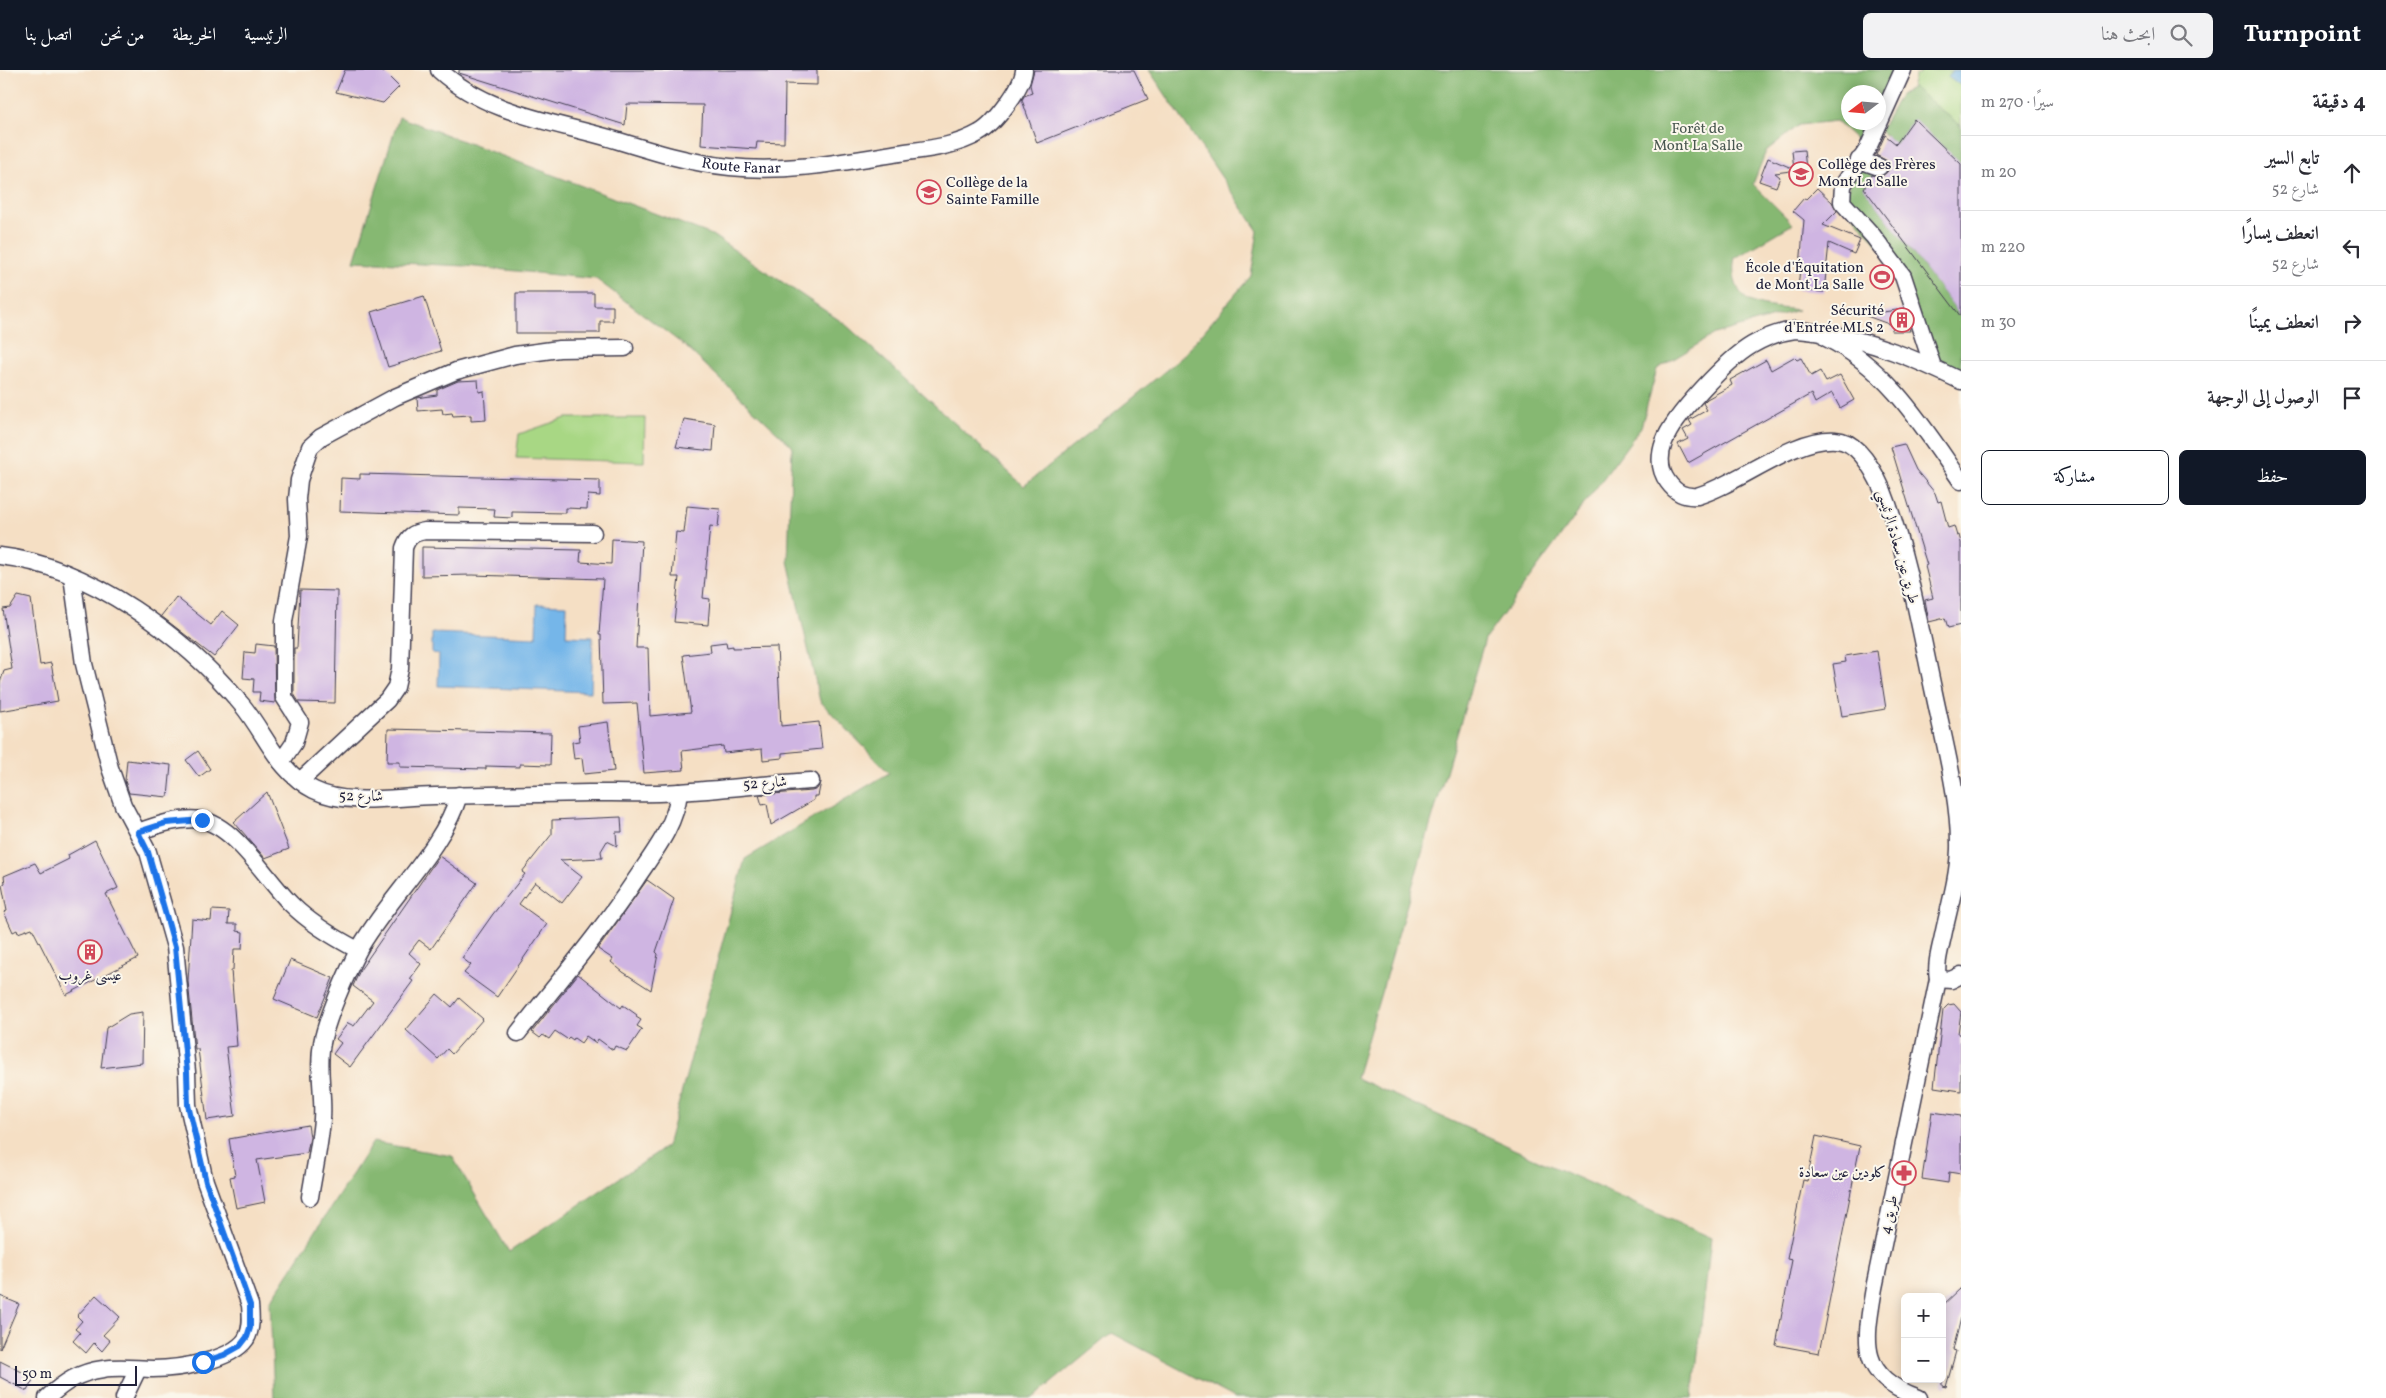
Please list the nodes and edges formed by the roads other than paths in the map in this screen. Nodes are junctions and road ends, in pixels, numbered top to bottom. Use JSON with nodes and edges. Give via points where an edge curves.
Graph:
{"nodes":[{"id":1,"x":439,"y":70,"type":"edge"},
{"id":2,"x":1024,"y":70,"type":"edge"},
{"id":3,"x":1903,"y":70,"type":"edge"},
{"id":4,"x":1859,"y":160,"type":"junction"},
{"id":5,"x":1879,"y":167,"type":"dead end"},
{"id":6,"x":1813,"y":332,"type":"junction"},
{"id":7,"x":625,"y":348,"type":"dead end"},
{"id":8,"x":1931,"y":361,"type":"junction"},
{"id":9,"x":1961,"y":381,"type":"edge"},
{"id":10,"x":1961,"y":481,"type":"edge"},
{"id":11,"x":593,"y":533,"type":"dead end"},
{"id":12,"x":0,"y":556,"type":"edge"},
{"id":13,"x":72,"y":576,"type":"junction"},
{"id":14,"x":281,"y":762,"type":"junction"},
{"id":15,"x":300,"y":781,"type":"junction"},
{"id":16,"x":811,"y":781,"type":"dead end"},
{"id":17,"x":679,"y":792,"type":"junction"},
{"id":18,"x":459,"y":796,"type":"junction"},
{"id":19,"x":138,"y":832,"type":"junction"},
{"id":20,"x":358,"y":950,"type":"junction"},
{"id":21,"x":1961,"y":974,"type":"edge"},
{"id":22,"x":1938,"y":980,"type":"junction"},
{"id":23,"x":518,"y":1033,"type":"dead end"},
{"id":24,"x":310,"y":1197,"type":"dead end"},
{"id":25,"x":138,"y":1369,"type":"junction"},
{"id":26,"x":47,"y":1398,"type":"edge"},
{"id":27,"x":124,"y":1398,"type":"edge"},
{"id":28,"x":1919,"y":1398,"type":"edge"}],
"edges":[{"from":1,"to":2,"type":"street","name":"Route Fanar","via":[[488,103],[667,156],[761,170],[806,167],[957,143],[981,132],[1009,102]]},
{"from":3,"to":4,"type":"street","via":[[1868,150]]},
{"from":4,"to":5,"type":"street"},
{"from":4,"to":8,"type":"street","via":[[1843,185],[1842,202],[1903,276]]},
{"from":6,"to":8,"type":"street","name":"طريق عين سعادة الرئيسي","via":[[1858,340]]},
{"from":6,"to":10,"type":"street","via":[[1846,349],[1892,388]]},
{"from":6,"to":22,"type":"street","name":"طريق عين سعادة الرئيسي","via":[[1775,333],[1751,345],[1721,368],[1665,440],[1660,462],[1672,487],[1688,496],[1706,494],[1798,448],[1819,442],[1837,440],[1853,446],[1874,474],[1903,558],[1944,742],[1957,818],[1958,860],[1938,961]]},
{"from":7,"to":14,"type":"street","via":[[558,349],[515,355],[456,371],[395,397],[321,437],[310,447],[299,480],[299,536],[284,621],[284,697],[300,722],[294,743]]},
{"from":8,"to":9,"type":"street","name":"طريق عين سعادة الرئيسي"},
{"from":11,"to":15,"type":"street","via":[[414,533],[404,548],[400,669],[396,687],[387,700]]},
{"from":12,"to":13,"type":"street","name":"شارع 52"},
{"from":13,"to":14,"type":"street","name":"شارع 52","via":[[112,596],[166,631],[202,662],[243,706]]},
{"from":13,"to":19,"type":"street","via":[[84,664],[110,768],[123,805]]},
{"from":14,"to":15,"type":"street","name":"شارع 52"},
{"from":15,"to":18,"type":"street","name":"شارع 52","via":[[329,796],[350,799]]},
{"from":16,"to":17,"type":"street","name":"شارع 52"},
{"from":17,"to":18,"type":"street","name":"شارع 52"},
{"from":17,"to":23,"type":"street","via":[[674,818],[659,846],[610,917]]},
{"from":18,"to":20,"type":"street","via":[[454,811],[435,842]]},
{"from":19,"to":20,"type":"street","via":[[184,820],[202,820],[216,826],[246,850],[292,906],[333,937]]},
{"from":19,"to":25,"type":"street","via":[[148,852],[175,947],[188,1105],[203,1172],[252,1318],[247,1337],[240,1346],[224,1355],[177,1368]]},
{"from":20,"to":24,"type":"street","via":[[322,1042],[323,1117]]},
{"from":21,"to":22,"type":"street","via":[[1951,980]]},
{"from":22,"to":28,"type":"street","name":"طريق 4","via":[[1867,1332],[1867,1350],[1875,1370],[1897,1388]]},
{"from":25,"to":26,"type":"street","via":[[106,1368],[79,1375],[62,1384]]},
{"from":25,"to":27,"type":"street"}]}
